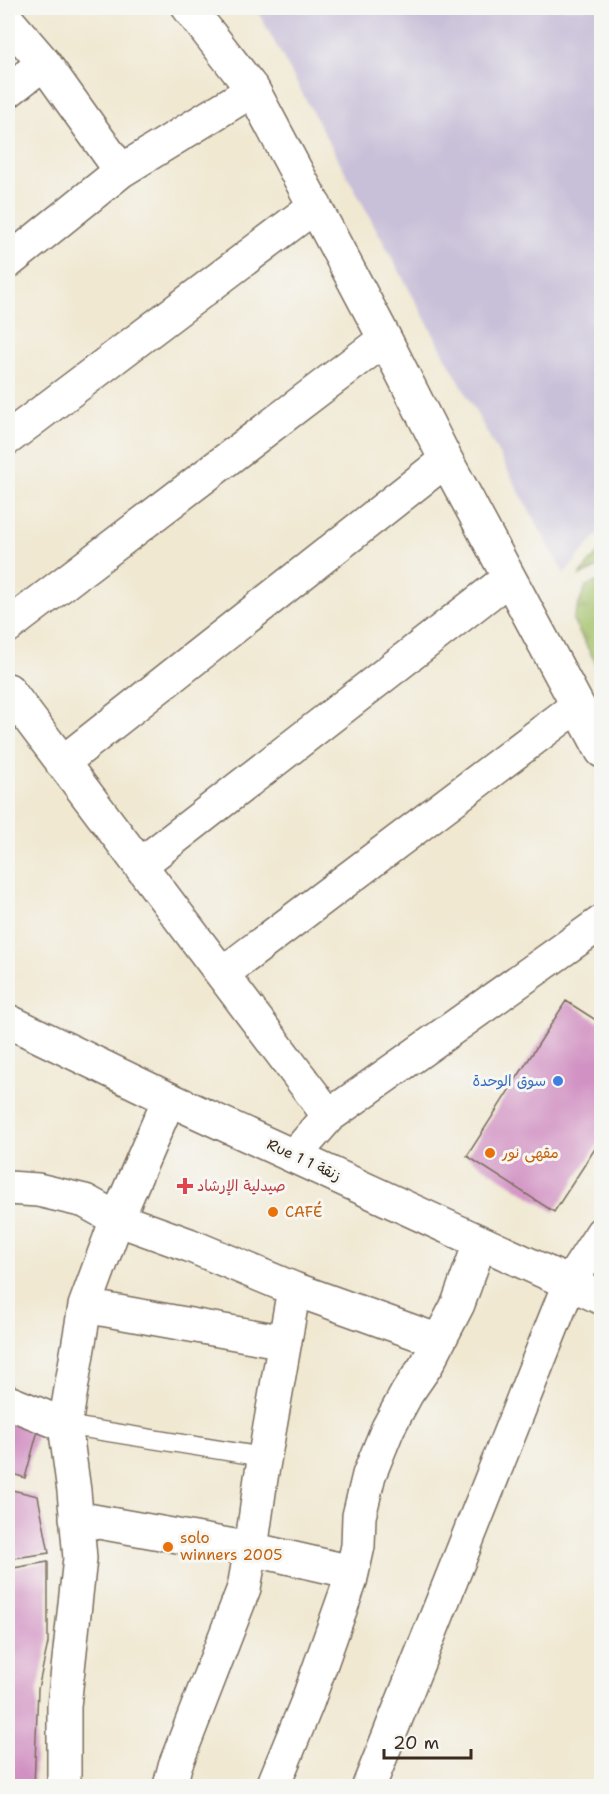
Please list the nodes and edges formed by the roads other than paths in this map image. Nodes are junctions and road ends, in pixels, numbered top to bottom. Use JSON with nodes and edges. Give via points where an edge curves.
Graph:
{"nodes":[{"id":1,"x":189,"y":8,"type":"edge"},
{"id":2,"x":8,"y":21,"type":"edge"},
{"id":3,"x":44,"y":63,"type":"junction"},
{"id":4,"x":253,"y":90,"type":"junction"},
{"id":5,"x":8,"y":91,"type":"edge"},
{"id":6,"x":121,"y":171,"type":"junction"},
{"id":7,"x":315,"y":206,"type":"junction"},
{"id":8,"x":8,"y":262,"type":"edge"},
{"id":9,"x":386,"y":339,"type":"junction"},
{"id":10,"x":8,"y":438,"type":"edge"},
{"id":11,"x":446,"y":460,"type":"junction"},
{"id":12,"x":509,"y":578,"type":"junction"},
{"id":13,"x":8,"y":626,"type":"edge"},
{"id":14,"x":8,"y":690,"type":"edge"},
{"id":15,"x":577,"y":706,"type":"junction"},
{"id":16,"x":602,"y":751,"type":"edge"},
{"id":17,"x":62,"y":763,"type":"junction"},
{"id":18,"x":140,"y":865,"type":"junction"},
{"id":19,"x":602,"y":922,"type":"edge"},
{"id":20,"x":222,"y":974,"type":"junction"},
{"id":21,"x":8,"y":1021,"type":"edge"},
{"id":22,"x":169,"y":1099,"type":"junction"},
{"id":23,"x":329,"y":1116,"type":"junction"},
{"id":24,"x":294,"y":1156,"type":"junction"},
{"id":25,"x":8,"y":1188,"type":"edge"},
{"id":26,"x":117,"y":1219,"type":"junction"},
{"id":27,"x":602,"y":1233,"type":"edge"},
{"id":28,"x":480,"y":1243,"type":"junction"},
{"id":29,"x":569,"y":1284,"type":"junction"},
{"id":30,"x":294,"y":1289,"type":"junction"},
{"id":31,"x":602,"y":1298,"type":"edge"},
{"id":32,"x":85,"y":1306,"type":"junction"},
{"id":33,"x":439,"y":1341,"type":"junction"},
{"id":34,"x":285,"y":1342,"type":"junction"},
{"id":35,"x":8,"y":1402,"type":"edge"},
{"id":36,"x":65,"y":1425,"type":"junction"},
{"id":37,"x":264,"y":1457,"type":"junction"},
{"id":38,"x":76,"y":1518,"type":"junction"},
{"id":39,"x":251,"y":1549,"type":"junction"},
{"id":40,"x":352,"y":1572,"type":"junction"},
{"id":41,"x":64,"y":1786,"type":"edge"},
{"id":42,"x":170,"y":1786,"type":"edge"},
{"id":43,"x":273,"y":1786,"type":"edge"},
{"id":44,"x":369,"y":1786,"type":"edge"}],
"edges":[{"from":1,"to":4,"type":"street"},
{"from":2,"to":3,"type":"street"},
{"from":3,"to":5,"type":"street"},
{"from":3,"to":6,"type":"street"},
{"from":4,"to":6,"type":"street"},
{"from":4,"to":7,"type":"street"},
{"from":6,"to":8,"type":"street"},
{"from":7,"to":9,"type":"street"},
{"from":7,"to":10,"type":"street"},
{"from":9,"to":11,"type":"street"},
{"from":9,"to":13,"type":"street"},
{"from":11,"to":12,"type":"street"},
{"from":11,"to":17,"type":"street"},
{"from":12,"to":15,"type":"street"},
{"from":12,"to":18,"type":"street"},
{"from":14,"to":17,"type":"street"},
{"from":15,"to":16,"type":"street"},
{"from":15,"to":20,"type":"street"},
{"from":17,"to":18,"type":"street"},
{"from":18,"to":20,"type":"street"},
{"from":19,"to":23,"type":"street"},
{"from":20,"to":23,"type":"street"},
{"from":21,"to":22,"type":"street","name":"Rue 1 زنقة 1"},
{"from":22,"to":24,"type":"street","name":"Rue 1 زنقة 1"},
{"from":22,"to":26,"type":"street"},
{"from":23,"to":24,"type":"street"},
{"from":24,"to":28,"type":"street","name":"Rue 1 زنقة 1"},
{"from":25,"to":26,"type":"street","via":[[38,1190],[85,1201]]},
{"from":26,"to":30,"type":"street"},
{"from":26,"to":32,"type":"street"},
{"from":27,"to":29,"type":"street"},
{"from":28,"to":29,"type":"street","name":"Rue 1 زنقة 1"},
{"from":28,"to":33,"type":"street","via":[[459,1304]]},
{"from":29,"to":31,"type":"street","name":"Rue 1 زنقة 1"},
{"from":29,"to":44,"type":"street"},
{"from":30,"to":33,"type":"street"},
{"from":30,"to":34,"type":"street"},
{"from":32,"to":34,"type":"street"},
{"from":32,"to":36,"type":"street"},
{"from":33,"to":40,"type":"street","via":[[388,1428],[369,1475]]},
{"from":34,"to":37,"type":"street"},
{"from":35,"to":36,"type":"street"},
{"from":36,"to":37,"type":"lane"},
{"from":36,"to":38,"type":"street"},
{"from":37,"to":39,"type":"street"},
{"from":38,"to":39,"type":"street"},
{"from":38,"to":41,"type":"street","via":[[80,1558],[64,1706]]},
{"from":39,"to":40,"type":"street"},
{"from":39,"to":42,"type":"street","via":[[244,1588]]},
{"from":40,"to":43,"type":"street","via":[[307,1703]]}]}
